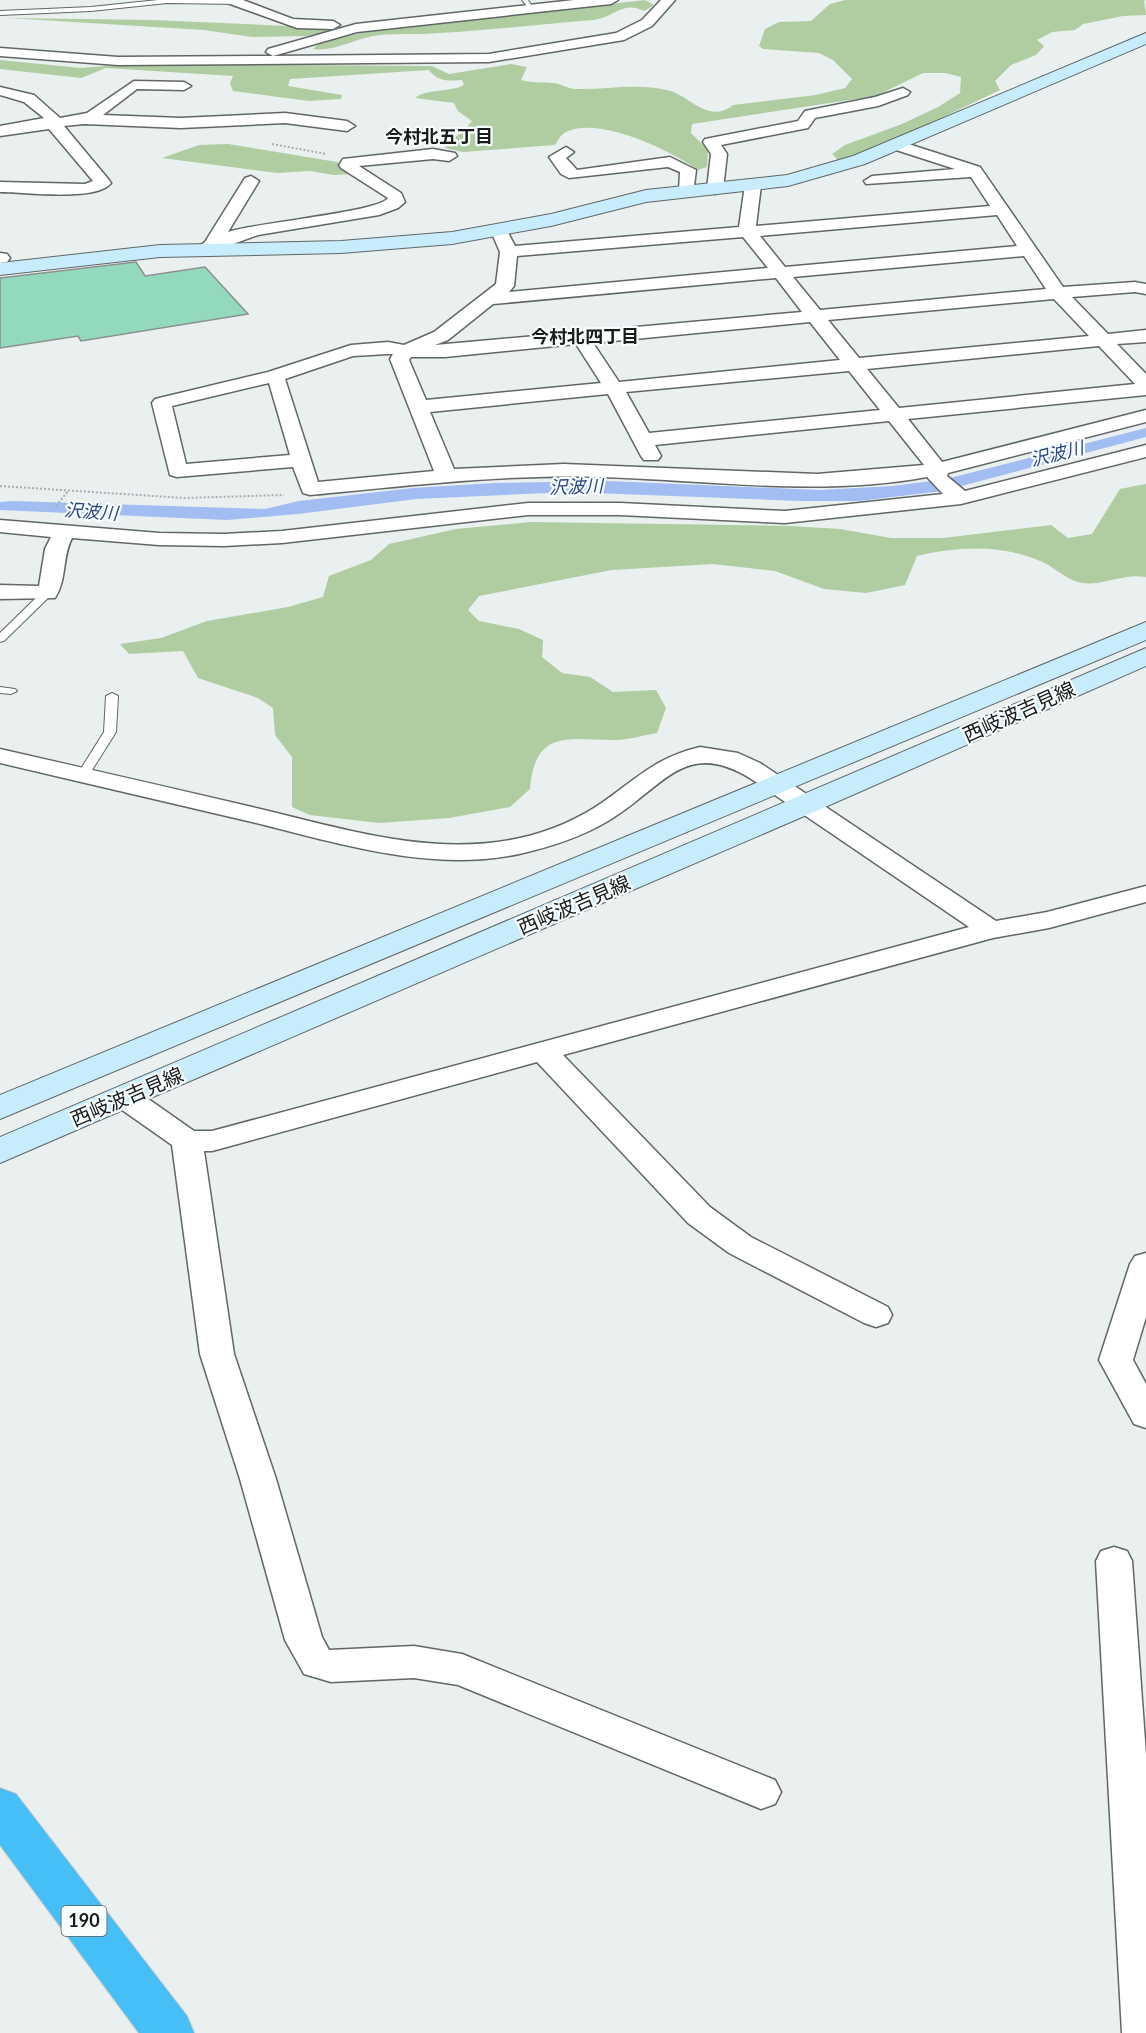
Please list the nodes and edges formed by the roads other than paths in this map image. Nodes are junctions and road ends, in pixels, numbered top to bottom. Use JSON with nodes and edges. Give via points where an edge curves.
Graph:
{"nodes":[{"id":1,"x":611,"y":0,"type":"edge"},
{"id":2,"x":668,"y":0,"type":"edge"},
{"id":3,"x":233,"y":1,"type":"edge"},
{"id":4,"x":529,"y":5,"type":"edge"},
{"id":5,"x":0,"y":14,"type":"edge"},
{"id":6,"x":371,"y":26,"type":"junction"},
{"id":7,"x":1146,"y":38,"type":"edge"},
{"id":8,"x":0,"y":52,"type":"edge"},
{"id":9,"x":258,"y":60,"type":"junction"},
{"id":10,"x":184,"y":86,"type":"dead end"},
{"id":11,"x":0,"y":91,"type":"edge"},
{"id":12,"x":903,"y":92,"type":"dead end"},
{"id":13,"x":84,"y":119,"type":"junction"},
{"id":14,"x":52,"y":122,"type":"junction"},
{"id":15,"x":347,"y":126,"type":"dead end"},
{"id":16,"x":0,"y":131,"type":"edge"},
{"id":17,"x":896,"y":145,"type":"junction"},
{"id":18,"x":566,"y":152,"type":"dead end"},
{"id":19,"x":449,"y":156,"type":"dead end"},
{"id":20,"x":976,"y":173,"type":"junction"},
{"id":21,"x":250,"y":181,"type":"dead end"},
{"id":22,"x":872,"y":181,"type":"dead end"},
{"id":23,"x":753,"y":185,"type":"junction"},
{"id":24,"x":0,"y":188,"type":"edge"},
{"id":25,"x":715,"y":189,"type":"junction"},
{"id":26,"x":687,"y":191,"type":"junction"},
{"id":27,"x":1002,"y":210,"type":"junction"},
{"id":28,"x":499,"y":231,"type":"junction"},
{"id":29,"x":747,"y":231,"type":"junction"},
{"id":30,"x":209,"y":246,"type":"junction"},
{"id":31,"x":1028,"y":250,"type":"junction"},
{"id":32,"x":509,"y":252,"type":"junction"},
{"id":33,"x":0,"y":261,"type":"edge"},
{"id":34,"x":780,"y":272,"type":"junction"},
{"id":35,"x":1146,"y":289,"type":"edge"},
{"id":36,"x":1058,"y":293,"type":"junction"},
{"id":37,"x":488,"y":298,"type":"junction"},
{"id":38,"x":814,"y":316,"type":"junction"},
{"id":39,"x":1146,"y":336,"type":"edge"},
{"id":40,"x":581,"y":338,"type":"junction"},
{"id":41,"x":1104,"y":340,"type":"junction"},
{"id":42,"x":406,"y":351,"type":"junction"},
{"id":43,"x":852,"y":364,"type":"junction"},
{"id":44,"x":274,"y":376,"type":"junction"},
{"id":45,"x":1146,"y":387,"type":"edge"},
{"id":46,"x":614,"y":388,"type":"junction"},
{"id":47,"x":417,"y":407,"type":"junction"},
{"id":48,"x":892,"y":414,"type":"junction"},
{"id":49,"x":1146,"y":417,"type":"edge"},
{"id":50,"x":643,"y":440,"type":"junction"},
{"id":51,"x":1146,"y":451,"type":"edge"},
{"id":52,"x":301,"y":460,"type":"junction"},
{"id":53,"x":657,"y":474,"type":"junction"},
{"id":54,"x":937,"y":474,"type":"junction"},
{"id":55,"x":447,"y":477,"type":"junction"},
{"id":56,"x":958,"y":496,"type":"junction"},
{"id":57,"x":0,"y":526,"type":"edge"},
{"id":58,"x":65,"y":532,"type":"junction"},
{"id":59,"x":0,"y":592,"type":"edge"},
{"id":60,"x":47,"y":593,"type":"junction"},
{"id":61,"x":1146,"y":630,"type":"edge"},
{"id":62,"x":0,"y":639,"type":"edge"},
{"id":63,"x":1141,"y":663,"type":"edge"},
{"id":64,"x":112,"y":696,"type":"dead end"},
{"id":65,"x":0,"y":756,"type":"edge"},
{"id":66,"x":83,"y":775,"type":"junction"},
{"id":67,"x":774,"y":784,"type":"junction"},
{"id":68,"x":806,"y":805,"type":"junction"},
{"id":69,"x":1146,"y":894,"type":"edge"},
{"id":70,"x":991,"y":930,"type":"junction"},
{"id":71,"x":543,"y":1052,"type":"junction"},
{"id":72,"x":126,"y":1098,"type":"junction"},
{"id":73,"x":0,"y":1107,"type":"edge"},
{"id":74,"x":187,"y":1141,"type":"junction"},
{"id":75,"x":0,"y":1151,"type":"edge"},
{"id":76,"x":1146,"y":1264,"type":"edge"},
{"id":77,"x":876,"y":1315,"type":"dead end"},
{"id":78,"x":1146,"y":1415,"type":"edge"},
{"id":79,"x":1114,"y":1561,"type":"dead end"},
{"id":80,"x":761,"y":1792,"type":"dead end"},
{"id":81,"x":0,"y":1808,"type":"edge"},
{"id":82,"x":169,"y":2033,"type":"edge"},
{"id":83,"x":1144,"y":2033,"type":"edge"}],
"edges":[{"from":1,"to":4,"type":"street"},
{"from":2,"to":9,"type":"street","via":[[655,18],[637,32],[489,58]]},
{"from":3,"to":5,"type":"lane","via":[[167,1]]},
{"from":3,"to":6,"type":"street","via":[[299,25]]},
{"from":4,"to":6,"type":"street"},
{"from":6,"to":9,"type":"street","via":[[323,36],[265,54]]},
{"from":7,"to":17,"type":"main road"},
{"from":8,"to":9,"type":"street","via":[[118,61]]},
{"from":10,"to":13,"type":"street","via":[[134,85]]},
{"from":11,"to":14,"type":"street","via":[[24,94],[52,117]]},
{"from":12,"to":25,"type":"street","via":[[878,101],[810,114],[803,125],[711,142],[720,154]]},
{"from":13,"to":14,"type":"street"},
{"from":13,"to":15,"type":"street","via":[[181,123],[285,118]]},
{"from":14,"to":16,"type":"street"},
{"from":14,"to":24,"type":"street","via":[[102,183],[87,189]]},
{"from":17,"to":20,"type":"street"},
{"from":17,"to":23,"type":"main road","via":[[816,174]]},
{"from":18,"to":26,"type":"street","via":[[557,157],[575,175],[670,162],[688,170]]},
{"from":19,"to":30,"type":"street","via":[[357,159],[347,165],[395,195],[397,202],[388,208],[332,220],[235,234]]},
{"from":20,"to":22,"type":"street"},
{"from":20,"to":27,"type":"street"},
{"from":21,"to":30,"type":"street"},
{"from":23,"to":25,"type":"main road"},
{"from":23,"to":29,"type":"street"},
{"from":25,"to":26,"type":"main road"},
{"from":26,"to":28,"type":"main road","via":[[639,197]]},
{"from":27,"to":29,"type":"street"},
{"from":27,"to":31,"type":"street"},
{"from":28,"to":30,"type":"main road","via":[[382,245]]},
{"from":28,"to":32,"type":"street"},
{"from":29,"to":32,"type":"street"},
{"from":29,"to":34,"type":"street"},
{"from":30,"to":33,"type":"main road"},
{"from":31,"to":34,"type":"street"},
{"from":31,"to":36,"type":"street"},
{"from":32,"to":37,"type":"street","via":[[505,286]]},
{"from":34,"to":37,"type":"street"},
{"from":34,"to":38,"type":"street"},
{"from":35,"to":36,"type":"street"},
{"from":36,"to":38,"type":"street"},
{"from":36,"to":41,"type":"street"},
{"from":37,"to":42,"type":"street","via":[[441,336]]},
{"from":38,"to":40,"type":"street"},
{"from":38,"to":43,"type":"street"},
{"from":39,"to":41,"type":"street"},
{"from":40,"to":42,"type":"street"},
{"from":40,"to":46,"type":"street"},
{"from":41,"to":43,"type":"street"},
{"from":41,"to":45,"type":"street"},
{"from":42,"to":44,"type":"street","via":[[351,351]]},
{"from":42,"to":47,"type":"street","via":[[399,359]]},
{"from":43,"to":46,"type":"street"},
{"from":43,"to":48,"type":"street"},
{"from":44,"to":52,"type":"street"},
{"from":44,"to":52,"type":"street","via":[[162,403],[177,471]]},
{"from":45,"to":48,"type":"street"},
{"from":46,"to":47,"type":"street"},
{"from":46,"to":50,"type":"street"},
{"from":47,"to":55,"type":"street"},
{"from":48,"to":50,"type":"street"},
{"from":48,"to":54,"type":"street"},
{"from":49,"to":54,"type":"street"},
{"from":50,"to":53,"type":"street"},
{"from":51,"to":56,"type":"street"},
{"from":52,"to":55,"type":"street","via":[[310,489]]},
{"from":53,"to":54,"type":"street","via":[[790,482]]},
{"from":53,"to":55,"type":"street","via":[[572,471]]},
{"from":54,"to":56,"type":"street"},
{"from":56,"to":58,"type":"street","via":[[785,517],[620,508],[528,509],[224,540]]},
{"from":57,"to":58,"type":"street"},
{"from":58,"to":60,"type":"street","via":[[53,554]]},
{"from":59,"to":60,"type":"street"},
{"from":60,"to":62,"type":"lane"},
{"from":61,"to":67,"type":"main road","name":"西岐波吉見線"},
{"from":63,"to":68,"type":"main road","name":"西岐波吉見線"},
{"from":64,"to":66,"type":"lane","via":[[110,732]]},
{"from":65,"to":66,"type":"street"},
{"from":66,"to":67,"type":"street","via":[[338,835],[456,851],[495,850],[558,834],[605,812],[672,762],[693,755],[715,754],[735,759]]},
{"from":67,"to":68,"type":"street"},
{"from":67,"to":73,"type":"main road","name":"西岐波吉見線"},
{"from":68,"to":70,"type":"street"},
{"from":68,"to":72,"type":"main road","name":"西岐波吉見線"},
{"from":69,"to":70,"type":"street","via":[[1049,920]]},
{"from":70,"to":71,"type":"street"},
{"from":71,"to":74,"type":"street","via":[[239,1135]]},
{"from":71,"to":77,"type":"street","via":[[699,1215],[740,1245]]},
{"from":72,"to":74,"type":"street"},
{"from":72,"to":75,"type":"main road","name":"西岐波吉見線"},
{"from":74,"to":80,"type":"street","via":[[216,1354],[258,1479],[304,1640],[317,1663],[331,1666],[414,1662],[462,1670]]},
{"from":76,"to":78,"type":"street","via":[[1116,1360]]},
{"from":79,"to":83,"type":"street"},
{"from":81,"to":82,"type":"highway","number":"190"}]}
